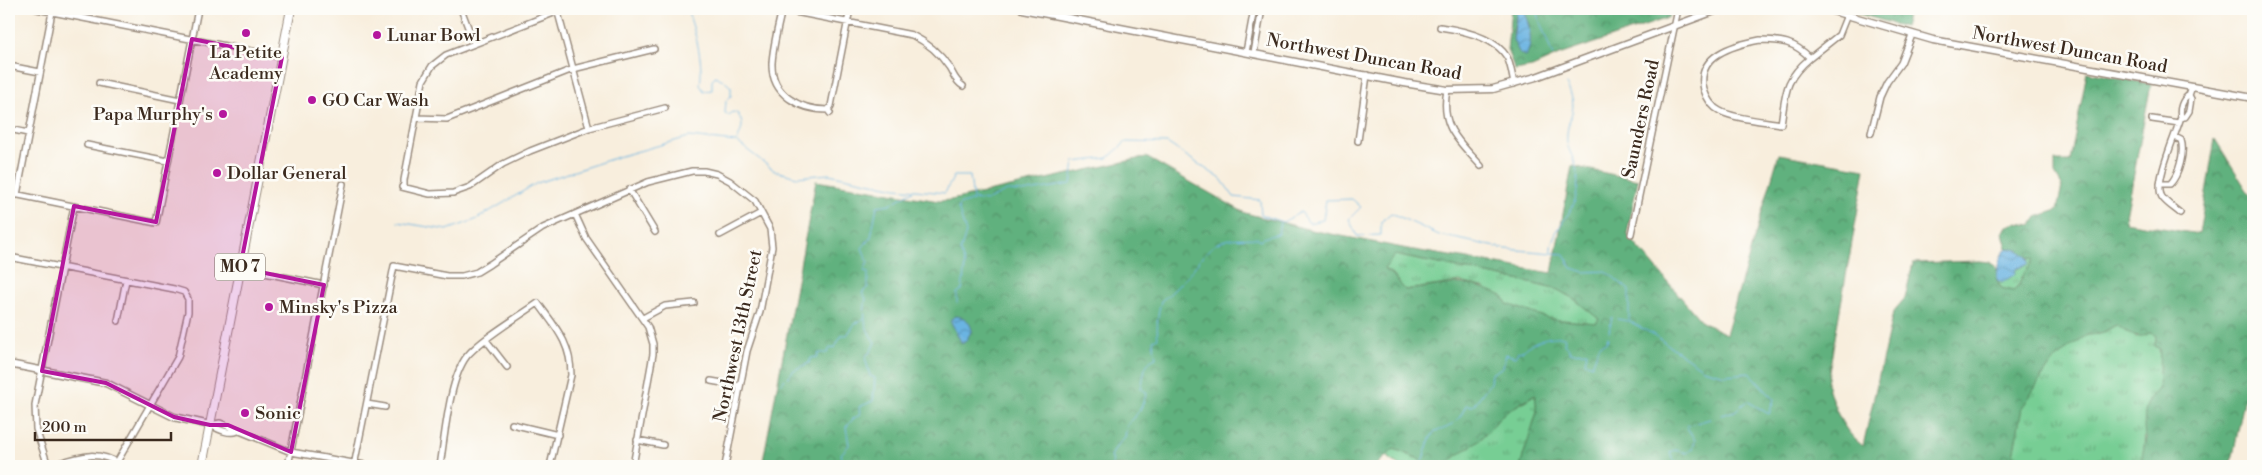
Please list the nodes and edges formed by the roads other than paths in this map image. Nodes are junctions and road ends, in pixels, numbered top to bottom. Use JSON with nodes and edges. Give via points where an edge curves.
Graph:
{"nodes":[{"id":1,"x":37,"y":9,"type":"edge"},
{"id":2,"x":198,"y":9,"type":"edge"},
{"id":3,"x":291,"y":9,"type":"edge"},
{"id":4,"x":461,"y":9,"type":"edge"},
{"id":5,"x":564,"y":9,"type":"edge"},
{"id":6,"x":781,"y":9,"type":"edge"},
{"id":7,"x":850,"y":9,"type":"edge"},
{"id":8,"x":1023,"y":9,"type":"edge"},
{"id":9,"x":1254,"y":9,"type":"edge"},
{"id":10,"x":1262,"y":9,"type":"edge"},
{"id":11,"x":1678,"y":9,"type":"edge"},
{"id":12,"x":1720,"y":9,"type":"edge"},
{"id":13,"x":1826,"y":9,"type":"edge"},
{"id":14,"x":557,"y":10,"type":"edge"},
{"id":15,"x":52,"y":12,"type":"junction"},
{"id":16,"x":1847,"y":15,"type":"junction"},
{"id":17,"x":848,"y":21,"type":"junction"},
{"id":18,"x":1675,"y":24,"type":"junction"},
{"id":19,"x":1440,"y":27,"type":"dead end"},
{"id":20,"x":1912,"y":35,"type":"junction"},
{"id":21,"x":192,"y":39,"type":"junction"},
{"id":22,"x":474,"y":43,"type":"junction"},
{"id":23,"x":654,"y":49,"type":"dead end"},
{"id":24,"x":1246,"y":52,"type":"junction"},
{"id":25,"x":1254,"y":53,"type":"junction"},
{"id":26,"x":282,"y":57,"type":"junction"},
{"id":27,"x":1810,"y":58,"type":"junction"},
{"id":28,"x":9,"y":66,"type":"edge"},
{"id":29,"x":573,"y":70,"type":"junction"},
{"id":30,"x":40,"y":72,"type":"junction"},
{"id":31,"x":1367,"y":75,"type":"junction"},
{"id":32,"x":99,"y":83,"type":"dead end"},
{"id":33,"x":1514,"y":84,"type":"junction"},
{"id":34,"x":963,"y":86,"type":"dead end"},
{"id":35,"x":2192,"y":87,"type":"junction"},
{"id":36,"x":1447,"y":90,"type":"junction"},
{"id":37,"x":2189,"y":95,"type":"junction"},
{"id":38,"x":2253,"y":98,"type":"edge"},
{"id":39,"x":180,"y":100,"type":"junction"},
{"id":40,"x":665,"y":108,"type":"dead end"},
{"id":41,"x":416,"y":118,"type":"junction"},
{"id":42,"x":2152,"y":119,"type":"dead end"},
{"id":43,"x":2180,"y":120,"type":"junction"},
{"id":44,"x":589,"y":128,"type":"junction"},
{"id":45,"x":9,"y":129,"type":"edge"},
{"id":46,"x":28,"y":133,"type":"junction"},
{"id":47,"x":1870,"y":134,"type":"dead end"},
{"id":48,"x":2175,"y":137,"type":"junction"},
{"id":49,"x":1358,"y":141,"type":"dead end"},
{"id":50,"x":87,"y":145,"type":"dead end"},
{"id":51,"x":168,"y":161,"type":"junction"},
{"id":52,"x":1481,"y":166,"type":"dead end"},
{"id":53,"x":343,"y":184,"type":"dead end"},
{"id":54,"x":2160,"y":184,"type":"junction"},
{"id":55,"x":630,"y":189,"type":"junction"},
{"id":56,"x":9,"y":194,"type":"edge"},
{"id":57,"x":16,"y":195,"type":"junction"},
{"id":58,"x":74,"y":206,"type":"junction"},
{"id":59,"x":762,"y":212,"type":"junction"},
{"id":60,"x":2180,"y":213,"type":"dead end"},
{"id":61,"x":574,"y":214,"type":"junction"},
{"id":62,"x":655,"y":232,"type":"dead end"},
{"id":63,"x":1631,"y":234,"type":"dead end"},
{"id":64,"x":720,"y":235,"type":"dead end"},
{"id":65,"x":9,"y":257,"type":"edge"},
{"id":66,"x":62,"y":268,"type":"junction"},
{"id":67,"x":240,"y":268,"type":"junction"},
{"id":68,"x":126,"y":280,"type":"junction"},
{"id":69,"x":324,"y":285,"type":"junction"},
{"id":70,"x":694,"y":303,"type":"dead end"},
{"id":71,"x":643,"y":318,"type":"junction"},
{"id":72,"x":118,"y":321,"type":"dead end"},
{"id":73,"x":486,"y":340,"type":"junction"},
{"id":74,"x":9,"y":364,"type":"edge"},
{"id":75,"x":507,"y":367,"type":"dead end"},
{"id":76,"x":42,"y":371,"type":"junction"},
{"id":77,"x":711,"y":381,"type":"dead end"},
{"id":78,"x":740,"y":386,"type":"junction"},
{"id":79,"x":367,"y":404,"type":"junction"},
{"id":80,"x":150,"y":406,"type":"junction"},
{"id":81,"x":385,"y":407,"type":"dead end"},
{"id":82,"x":512,"y":424,"type":"dead end"},
{"id":83,"x":210,"y":425,"type":"junction"},
{"id":84,"x":558,"y":435,"type":"junction"},
{"id":85,"x":637,"y":440,"type":"junction"},
{"id":86,"x":664,"y":445,"type":"dead end"},
{"id":87,"x":291,"y":452,"type":"junction"},
{"id":88,"x":117,"y":462,"type":"junction"},
{"id":89,"x":354,"y":465,"type":"edge"},
{"id":90,"x":49,"y":466,"type":"edge"},
{"id":91,"x":124,"y":466,"type":"edge"},
{"id":92,"x":202,"y":466,"type":"edge"},
{"id":93,"x":288,"y":466,"type":"edge"},
{"id":94,"x":370,"y":466,"type":"edge"},
{"id":95,"x":440,"y":466,"type":"edge"},
{"id":96,"x":550,"y":466,"type":"edge"},
{"id":97,"x":633,"y":466,"type":"edge"},
{"id":98,"x":725,"y":466,"type":"edge"}],
"edges":[{"from":1,"to":15,"type":"street"},
{"from":2,"to":21,"type":"street"},
{"from":3,"to":26,"type":"main road","number":"MO 7"},
{"from":4,"to":22,"type":"street"},
{"from":5,"to":14,"type":"street"},
{"from":6,"to":17,"type":"street"},
{"from":6,"to":17,"type":"street","via":[[772,63],[779,89],[803,106],[829,111]]},
{"from":7,"to":17,"type":"street"},
{"from":8,"to":24,"type":"street","name":"Northwest Duncan Road"},
{"from":9,"to":24,"type":"street"},
{"from":10,"to":25,"type":"street"},
{"from":11,"to":18,"type":"street","name":"Saunders Road"},
{"from":12,"to":18,"type":"street","name":"Northwest Duncan Road"},
{"from":13,"to":16,"type":"street","name":"Northwest Duncan Road"},
{"from":14,"to":22,"type":"street"},
{"from":14,"to":29,"type":"street"},
{"from":15,"to":21,"type":"street"},
{"from":15,"to":30,"type":"street"},
{"from":16,"to":20,"type":"street","name":"Northwest Duncan Road"},
{"from":16,"to":27,"type":"street","via":[[1839,35]]},
{"from":17,"to":34,"type":"street","via":[[902,32],[927,43],[938,52],[956,81]]},
{"from":18,"to":33,"type":"street","name":"Northwest Duncan Road"},
{"from":18,"to":63,"type":"street","name":"Saunders Road"},
{"from":19,"to":33,"type":"street","via":[[1474,34],[1497,47],[1506,57]]},
{"from":20,"to":35,"type":"street","name":"Northwest Duncan Road"},
{"from":20,"to":47,"type":"street","via":[[1901,63],[1880,97]]},
{"from":21,"to":26,"type":"street"},
{"from":21,"to":39,"type":"street"},
{"from":22,"to":41,"type":"street","via":[[437,60],[423,81]]},
{"from":23,"to":29,"type":"street"},
{"from":24,"to":25,"type":"street","name":"Northwest Duncan Road"},
{"from":25,"to":31,"type":"street","name":"Northwest Duncan Road"},
{"from":26,"to":67,"type":"main road","number":"MO 7"},
{"from":27,"to":27,"type":"street","via":[[1790,43],[1775,40],[1751,42],[1723,51],[1711,59],[1704,72],[1705,94],[1720,111],[1781,124],[1789,81]]},
{"from":28,"to":30,"type":"street"},
{"from":29,"to":41,"type":"street","via":[[447,119]]},
{"from":29,"to":44,"type":"street"},
{"from":30,"to":46,"type":"street"},
{"from":31,"to":36,"type":"street","name":"Northwest Duncan Road"},
{"from":31,"to":49,"type":"street"},
{"from":32,"to":39,"type":"street"},
{"from":33,"to":36,"type":"street","name":"Northwest Duncan Road","via":[[1494,89]]},
{"from":35,"to":37,"type":"street"},
{"from":35,"to":38,"type":"street","name":"Northwest Duncan Road"},
{"from":36,"to":52,"type":"street","via":[[1447,122],[1454,136]]},
{"from":37,"to":43,"type":"street","via":[[2182,104]]},
{"from":37,"to":43,"type":"street","via":[[2189,112]]},
{"from":39,"to":51,"type":"street"},
{"from":40,"to":44,"type":"street"},
{"from":41,"to":44,"type":"street","via":[[403,187],[430,194],[453,193],[470,187],[515,157]]},
{"from":42,"to":43,"type":"street"},
{"from":43,"to":48,"type":"street"},
{"from":45,"to":46,"type":"street"},
{"from":46,"to":57,"type":"street"},
{"from":48,"to":54,"type":"street"},
{"from":48,"to":54,"type":"street","via":[[2181,140],[2182,149],[2176,177],[2170,184]]},
{"from":50,"to":51,"type":"street"},
{"from":51,"to":58,"type":"street","via":[[156,223]]},
{"from":53,"to":69,"type":"street"},
{"from":54,"to":60,"type":"street","via":[[2162,197]]},
{"from":55,"to":59,"type":"street","via":[[674,175],[704,171],[718,174],[743,190]]},
{"from":55,"to":61,"type":"street"},
{"from":55,"to":62,"type":"street"},
{"from":56,"to":57,"type":"street"},
{"from":57,"to":58,"type":"street"},
{"from":58,"to":66,"type":"street"},
{"from":59,"to":64,"type":"street"},
{"from":59,"to":78,"type":"street","name":"Northwest 13th Street","via":[[770,229],[771,261]]},
{"from":61,"to":71,"type":"street","via":[[586,238]]},
{"from":61,"to":79,"type":"street","via":[[543,228],[490,264],[469,274],[447,276],[394,266]]},
{"from":65,"to":66,"type":"street"},
{"from":66,"to":68,"type":"street"},
{"from":66,"to":76,"type":"street"},
{"from":67,"to":69,"type":"street"},
{"from":67,"to":83,"type":"main road","number":"MO 7"},
{"from":68,"to":72,"type":"street"},
{"from":68,"to":80,"type":"street","via":[[184,292],[188,299],[178,357]]},
{"from":69,"to":87,"type":"street"},
{"from":70,"to":71,"type":"street","via":[[665,306]]},
{"from":71,"to":85,"type":"street","via":[[652,335],[653,354]]},
{"from":73,"to":75,"type":"street"},
{"from":73,"to":84,"type":"street","via":[[538,303],[563,337],[570,354],[571,375]]},
{"from":73,"to":95,"type":"street","via":[[467,356],[457,374]]},
{"from":74,"to":76,"type":"street"},
{"from":76,"to":80,"type":"street","via":[[106,382]]},
{"from":76,"to":90,"type":"street","via":[[35,405],[36,424]]},
{"from":77,"to":78,"type":"street"},
{"from":78,"to":98,"type":"street","name":"Northwest 13th Street"},
{"from":79,"to":81,"type":"street"},
{"from":79,"to":89,"type":"street"},
{"from":80,"to":83,"type":"street"},
{"from":80,"to":88,"type":"street"},
{"from":82,"to":84,"type":"street"},
{"from":83,"to":87,"type":"street","via":[[220,422]]},
{"from":83,"to":92,"type":"main road","number":"MO 7"},
{"from":84,"to":96,"type":"street"},
{"from":85,"to":86,"type":"street"},
{"from":85,"to":97,"type":"street"},
{"from":87,"to":89,"type":"street"},
{"from":87,"to":93,"type":"street"},
{"from":88,"to":90,"type":"street","via":[[103,456],[87,455]]},
{"from":88,"to":91,"type":"street"},
{"from":89,"to":94,"type":"street"}]}
